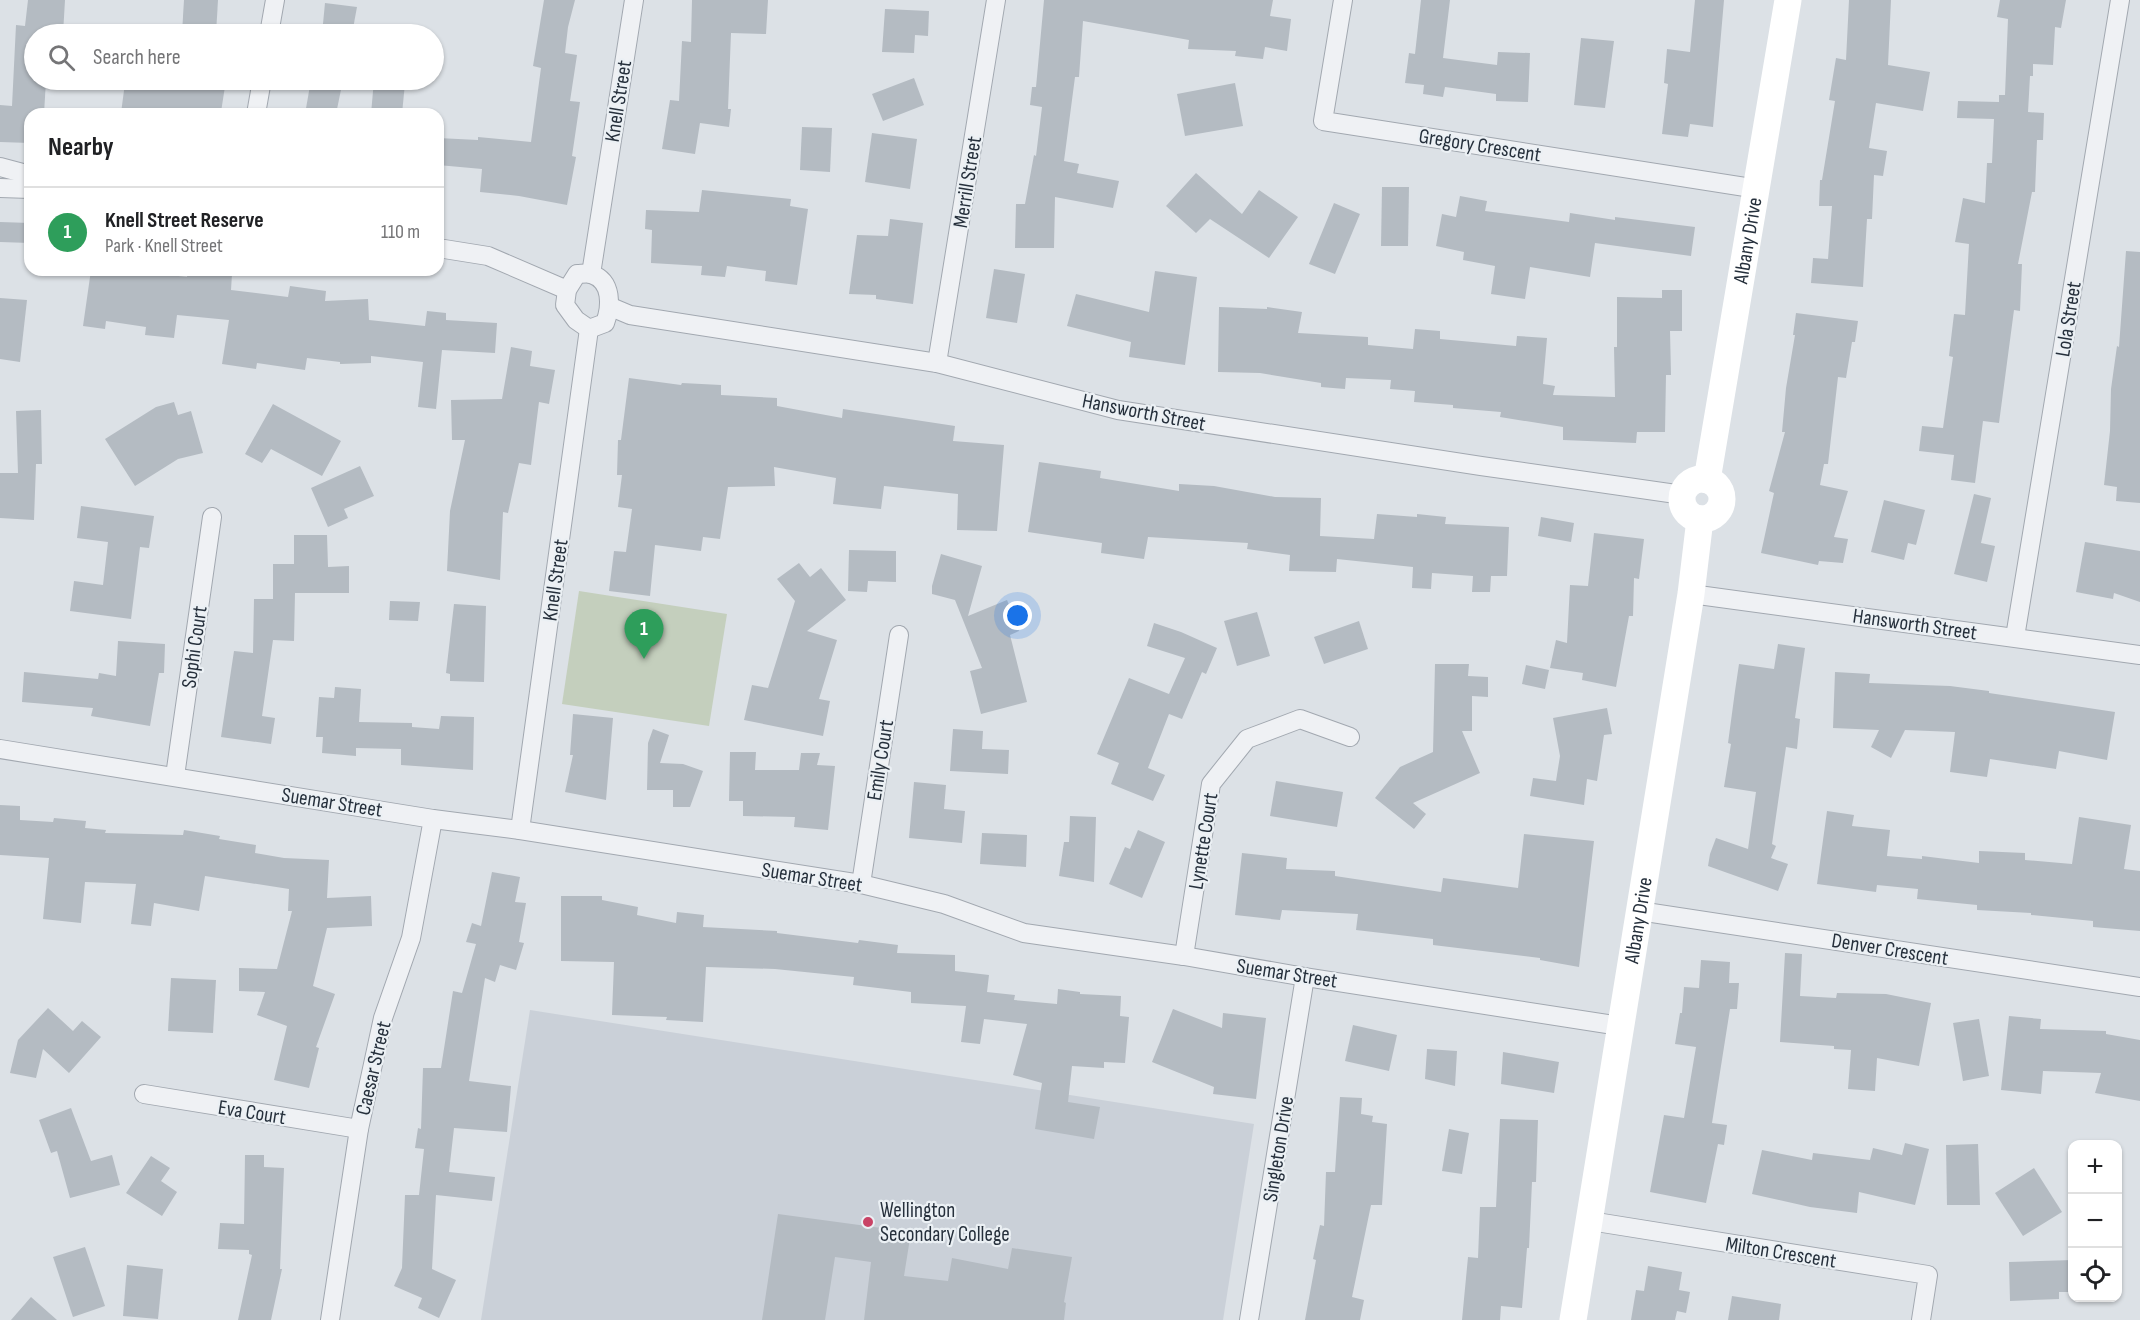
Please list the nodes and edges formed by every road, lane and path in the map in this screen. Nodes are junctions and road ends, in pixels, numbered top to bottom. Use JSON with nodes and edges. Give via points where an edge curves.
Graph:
{"nodes":[{"id":1,"x":275,"y":0,"type":"edge"},
{"id":2,"x":633,"y":0,"type":"edge"},
{"id":3,"x":996,"y":0,"type":"edge"},
{"id":4,"x":1343,"y":0,"type":"edge"},
{"id":5,"x":1788,"y":0,"type":"edge"},
{"id":6,"x":2120,"y":0,"type":"edge"},
{"id":7,"x":271,"y":24,"type":"edge"},
{"id":8,"x":260,"y":90,"type":"edge"},
{"id":9,"x":257,"y":108,"type":"edge"},
{"id":10,"x":0,"y":167,"type":"edge"},
{"id":11,"x":24,"y":173,"type":"edge"},
{"id":12,"x":0,"y":188,"type":"edge"},
{"id":13,"x":24,"y":189,"type":"edge"},
{"id":14,"x":1758,"y":189,"type":"junction"},
{"id":15,"x":444,"y":249,"type":"edge"},
{"id":16,"x":591,"y":274,"type":"junction"},
{"id":17,"x":567,"y":291,"type":"junction"},
{"id":18,"x":611,"y":307,"type":"junction"},
{"id":19,"x":589,"y":329,"type":"junction"},
{"id":20,"x":937,"y":363,"type":"junction"},
{"id":21,"x":1707,"y":480,"type":"junction"},
{"id":22,"x":1683,"y":495,"type":"junction"},
{"id":23,"x":212,"y":517,"type":"dead end"},
{"id":24,"x":1700,"y":519,"type":"junction"},
{"id":25,"x":1691,"y":594,"type":"junction"},
{"id":26,"x":899,"y":635,"type":"dead end"},
{"id":27,"x":2015,"y":637,"type":"junction"},
{"id":28,"x":2140,"y":655,"type":"edge"},
{"id":29,"x":1350,"y":737,"type":"dead end"},
{"id":30,"x":0,"y":749,"type":"edge"},
{"id":31,"x":175,"y":776,"type":"junction"},
{"id":32,"x":433,"y":819,"type":"junction"},
{"id":33,"x":520,"y":830,"type":"junction"},
{"id":34,"x":861,"y":884,"type":"junction"},
{"id":35,"x":1639,"y":911,"type":"junction"},
{"id":36,"x":1184,"y":956,"type":"junction"},
{"id":37,"x":1305,"y":977,"type":"junction"},
{"id":38,"x":2140,"y":987,"type":"edge"},
{"id":39,"x":1620,"y":1026,"type":"junction"},
{"id":40,"x":144,"y":1094,"type":"dead end"},
{"id":41,"x":359,"y":1129,"type":"junction"},
{"id":42,"x":1590,"y":1221,"type":"junction"},
{"id":43,"x":330,"y":1320,"type":"edge"},
{"id":44,"x":1249,"y":1320,"type":"edge"},
{"id":45,"x":1573,"y":1320,"type":"edge"},
{"id":46,"x":1921,"y":1320,"type":"edge"}],
"edges":[{"from":1,"to":7,"type":"street"},
{"from":2,"to":16,"type":"street","name":"Knell Street"},
{"from":3,"to":20,"type":"street","name":"Merrill Street"},
{"from":4,"to":14,"type":"street","name":"Gregory Crescent","via":[[1323,121]]},
{"from":5,"to":14,"type":"street","name":"Albany Drive"},
{"from":6,"to":27,"type":"street","name":"Lola Street"},
{"from":8,"to":9,"type":"street"},
{"from":10,"to":11,"type":"street"},
{"from":12,"to":13,"type":"street"},
{"from":14,"to":21,"type":"street","name":"Albany Drive"},
{"from":15,"to":17,"type":"street","via":[[488,256]]},
{"from":16,"to":17,"type":"street","via":[[577,274]]},
{"from":16,"to":18,"type":"street","via":[[602,281]]},
{"from":17,"to":19,"type":"street","via":[[566,305],[576,320]]},
{"from":18,"to":19,"type":"street","via":[[605,323]]},
{"from":18,"to":20,"type":"street","name":"Hansworth Street","via":[[630,315]]},
{"from":19,"to":33,"type":"street","name":"Knell Street"},
{"from":20,"to":22,"type":"street","name":"Hansworth Street","via":[[1118,410]]},
{"from":21,"to":22,"type":"street","via":[[1694,481]]},
{"from":21,"to":24,"type":"street","via":[[1721,492],[1721,506],[1713,516]]},
{"from":22,"to":24,"type":"street","via":[[1688,513]]},
{"from":23,"to":31,"type":"street","name":"Sophi Court"},
{"from":24,"to":25,"type":"street","name":"Albany Drive"},
{"from":25,"to":27,"type":"street","name":"Hansworth Street"},
{"from":25,"to":35,"type":"street","name":"Albany Drive"},
{"from":26,"to":34,"type":"street","name":"Emily Court"},
{"from":27,"to":28,"type":"street","name":"Hansworth Street"},
{"from":29,"to":36,"type":"street","name":"Lynette Court","via":[[1300,719],[1247,739],[1211,784]]},
{"from":30,"to":31,"type":"street","name":"Suemar Street"},
{"from":31,"to":32,"type":"street","name":"Suemar Street"},
{"from":32,"to":33,"type":"street","name":"Suemar Street"},
{"from":32,"to":41,"type":"street","name":"Caesar Street","via":[[411,938],[383,1018]]},
{"from":33,"to":34,"type":"street","name":"Suemar Street"},
{"from":34,"to":36,"type":"street","name":"Suemar Street","via":[[944,904],[1024,933]]},
{"from":35,"to":38,"type":"street","name":"Denver Crescent"},
{"from":35,"to":39,"type":"street","name":"Albany Drive"},
{"from":36,"to":37,"type":"street","name":"Suemar Street"},
{"from":37,"to":39,"type":"street","name":"Suemar Street"},
{"from":37,"to":44,"type":"street","name":"Singleton Drive"},
{"from":39,"to":42,"type":"street","name":"Albany Drive"},
{"from":40,"to":41,"type":"street","name":"Eva Court"},
{"from":41,"to":43,"type":"street","name":"Caesar Street"},
{"from":42,"to":45,"type":"street","name":"Albany Drive"},
{"from":42,"to":46,"type":"street","name":"Milton Crescent","via":[[1928,1275]]}]}
